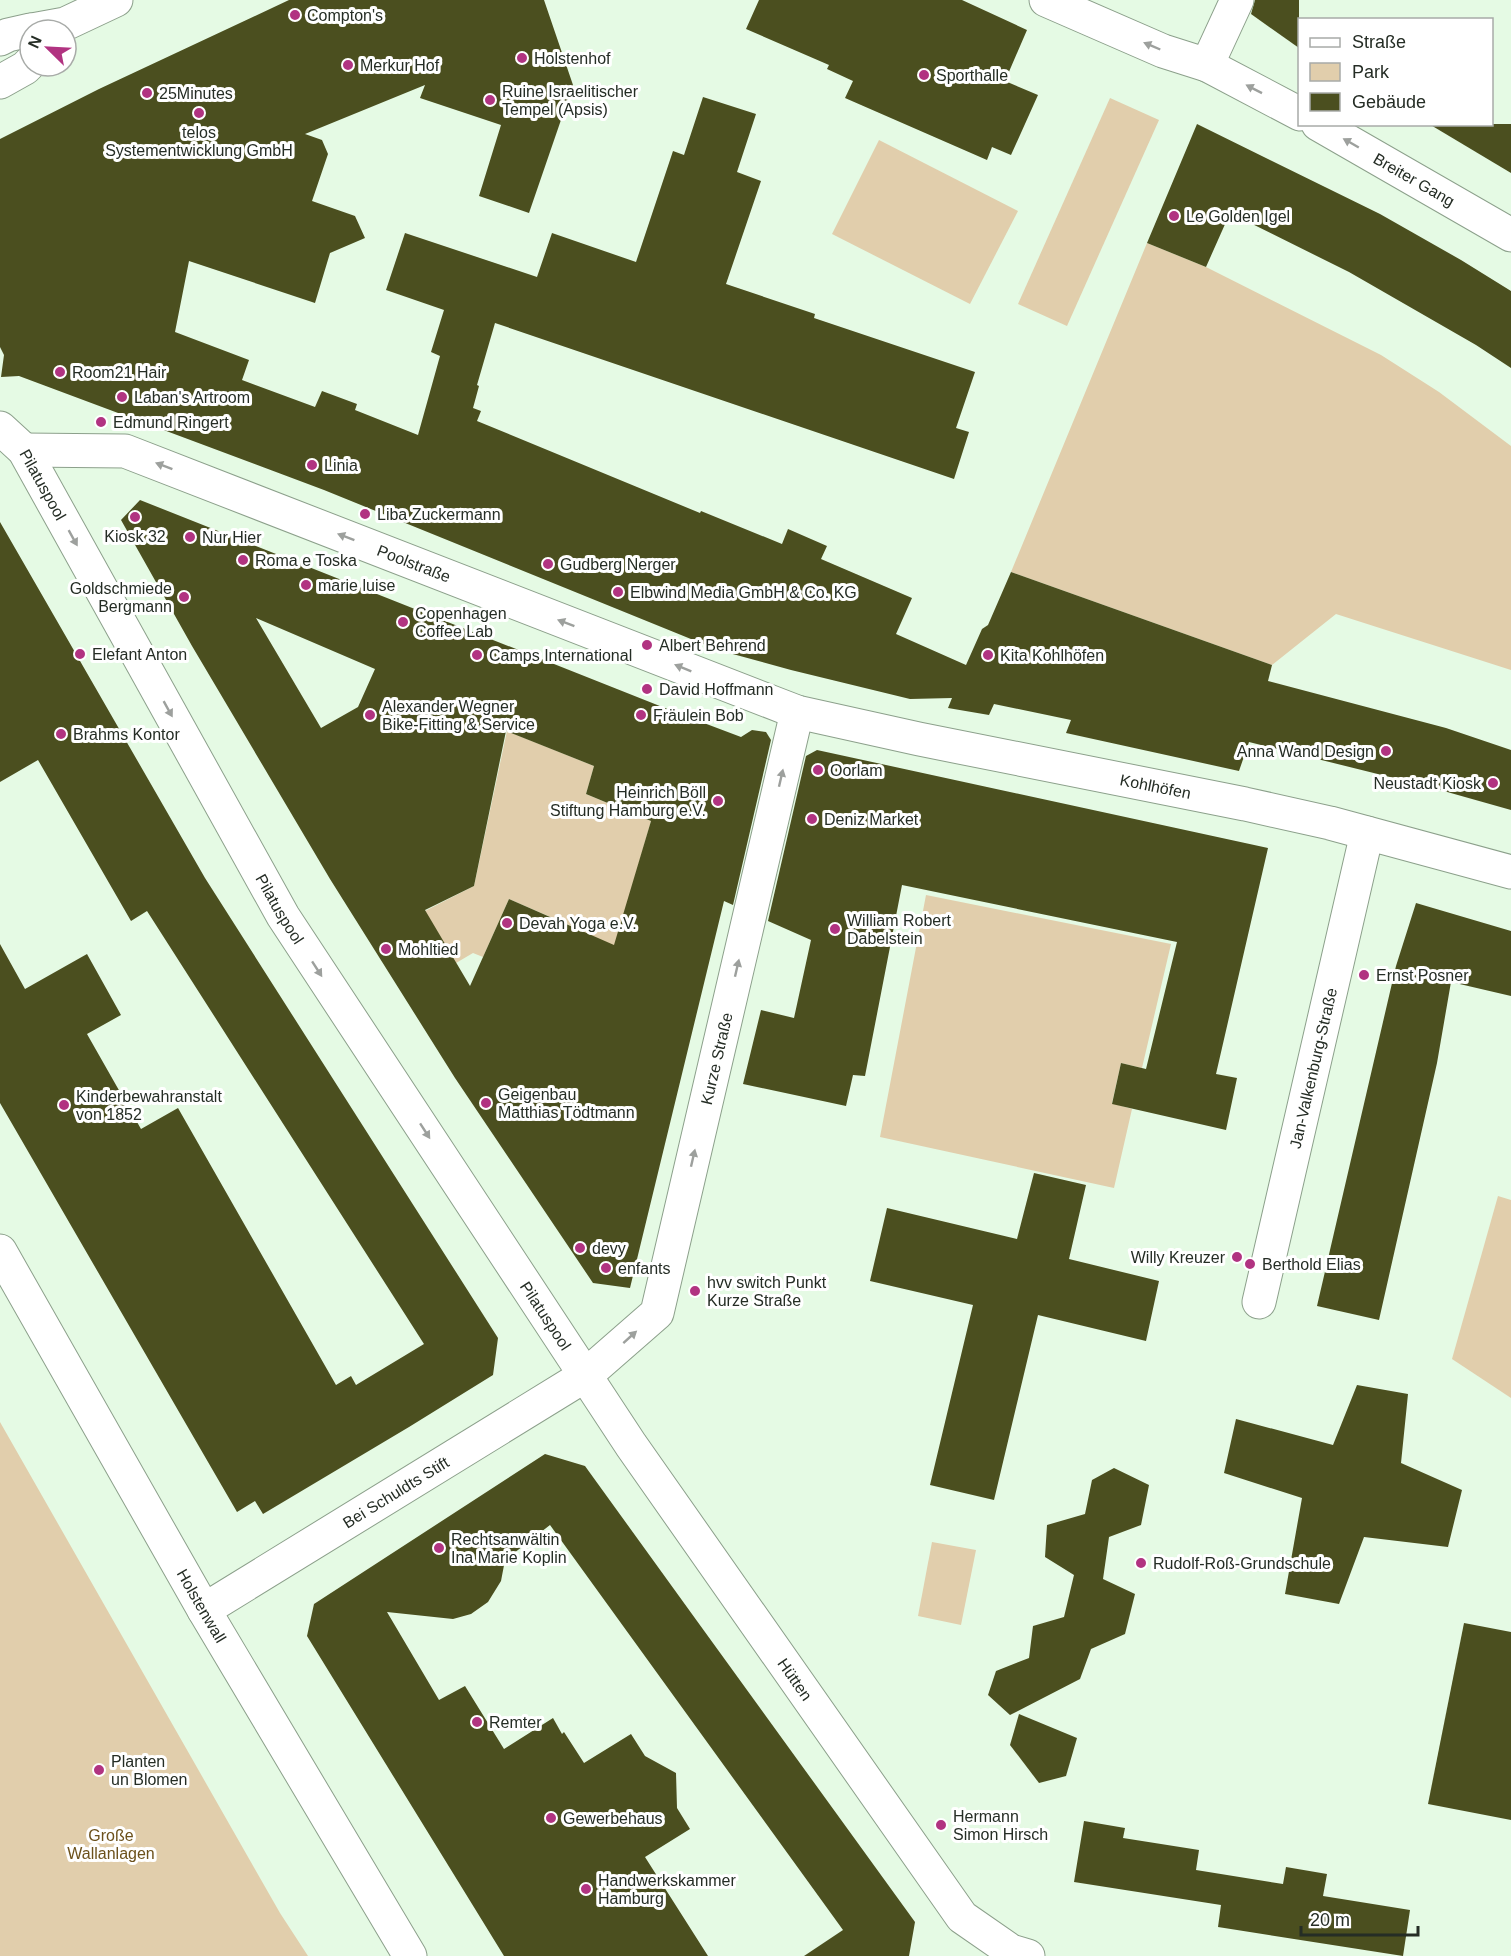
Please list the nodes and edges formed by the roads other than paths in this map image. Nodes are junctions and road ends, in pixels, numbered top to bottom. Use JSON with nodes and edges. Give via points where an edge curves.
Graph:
{"nodes":[{"id":1,"x":116,"y":0,"type":"edge"},
{"id":2,"x":1046,"y":0,"type":"edge"},
{"id":3,"x":1238,"y":0,"type":"edge"},
{"id":4,"x":78,"y":19,"type":"edge"},
{"id":5,"x":18,"y":32,"type":"edge"},
{"id":6,"x":0,"y":39,"type":"edge"},
{"id":7,"x":1208,"y":65,"type":"junction"},
{"id":8,"x":18,"y":72,"type":"edge"},
{"id":9,"x":0,"y":82,"type":"edge"},
{"id":10,"x":1298,"y":113,"type":"edge"},
{"id":11,"x":1321,"y":126,"type":"edge"},
{"id":12,"x":1511,"y":235,"type":"edge"},
{"id":13,"x":0,"y":428,"type":"edge"},
{"id":14,"x":24,"y":450,"type":"junction"},
{"id":15,"x":797,"y":712,"type":"junction"},
{"id":16,"x":1367,"y":833,"type":"junction"},
{"id":17,"x":1511,"y":872,"type":"edge"},
{"id":18,"x":0,"y":1251,"type":"edge"},
{"id":19,"x":1258,"y":1302,"type":"dead end"},
{"id":20,"x":586,"y":1375,"type":"junction"},
{"id":21,"x":204,"y":1610,"type":"junction"},
{"id":22,"x":410,"y":1956,"type":"edge"},
{"id":23,"x":1028,"y":1956,"type":"edge"}],
"edges":[{"from":1,"to":4,"type":"street"},
{"from":7,"to":2,"type":"street","one_way":true,"via":[[1163,51]]},
{"from":3,"to":7,"type":"street"},
{"from":5,"to":6,"type":"street"},
{"from":10,"to":7,"type":"street","one_way":true},
{"from":8,"to":9,"type":"street"},
{"from":12,"to":11,"type":"street","name":"Breiter Gang","one_way":true},
{"from":13,"to":14,"type":"street","name":"Pilatuspool"},
{"from":15,"to":14,"type":"street","name":"Poolstraße","one_way":true,"via":[[125,451]]},
{"from":14,"to":20,"type":"street","name":"Pilatuspool","one_way":true,"via":[[282,916]]},
{"from":15,"to":16,"type":"street","name":"Kohlhöfen","via":[[1245,804]]},
{"from":20,"to":15,"type":"street","name":"Kurze Straße","one_way":true,"via":[[657,1313]]},
{"from":16,"to":17,"type":"street","name":"Kohlhöfen"},
{"from":16,"to":19,"type":"street","name":"Jan-Valkenburg-Straße"},
{"from":18,"to":21,"type":"street","name":"Holstenwall"},
{"from":20,"to":21,"type":"street","name":"Bei Schuldts Stift"},
{"from":20,"to":23,"type":"street","name":"Hütten","via":[[637,1455],[962,1917],[1011,1951]]},
{"from":21,"to":22,"type":"street","name":"Holstenwall"}]}
